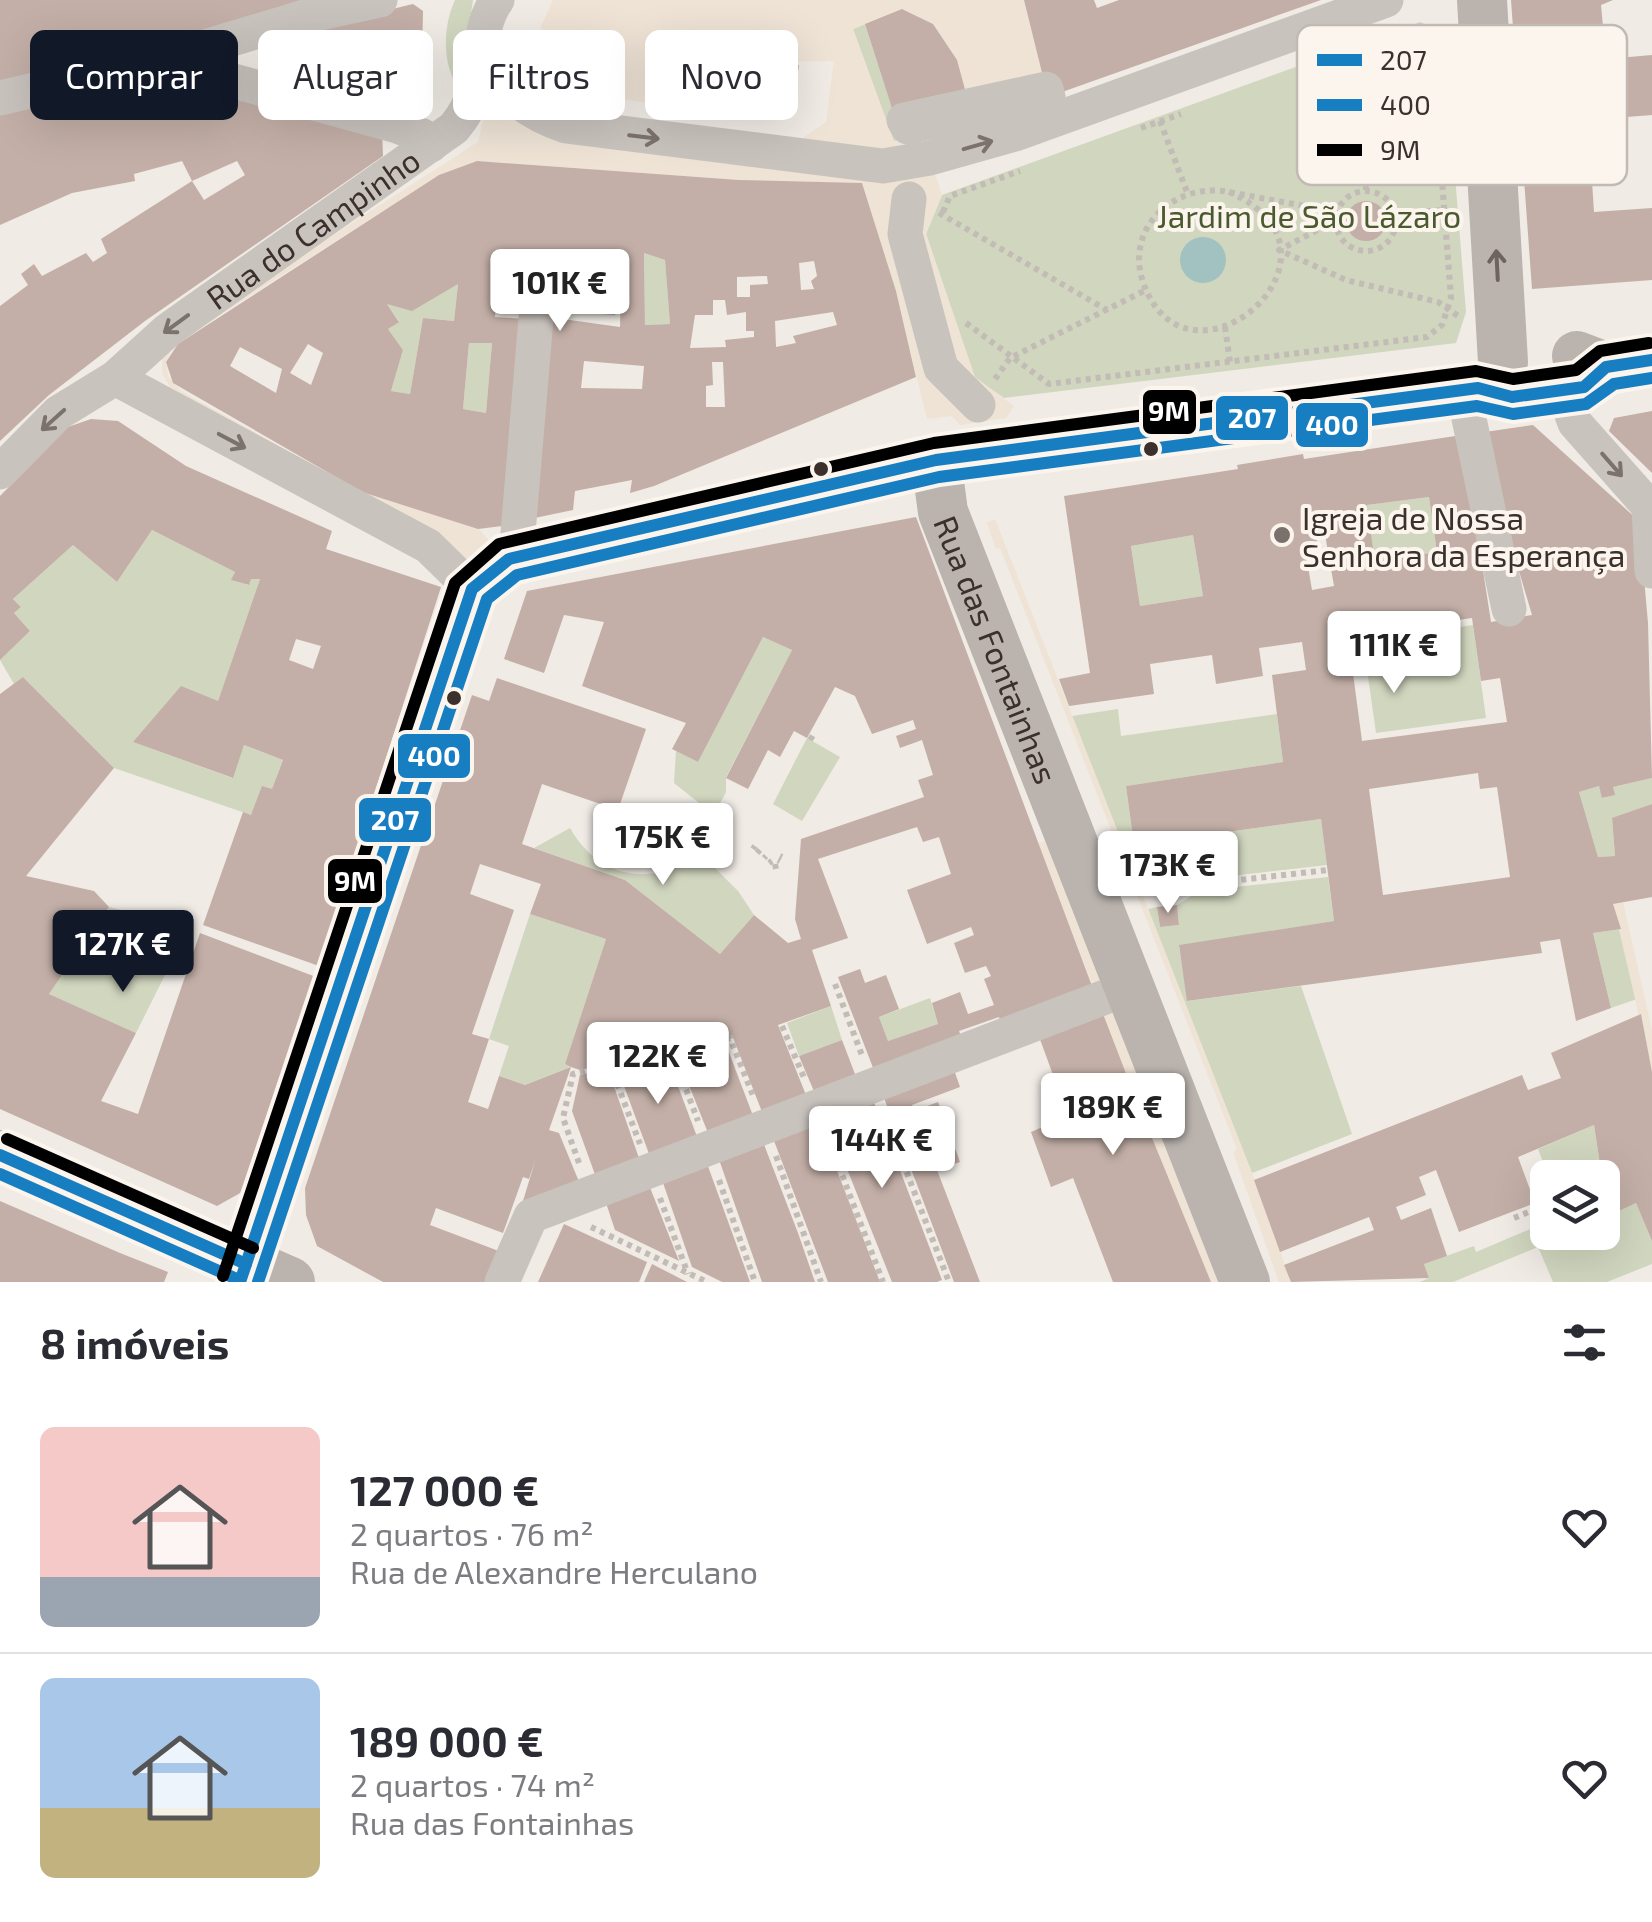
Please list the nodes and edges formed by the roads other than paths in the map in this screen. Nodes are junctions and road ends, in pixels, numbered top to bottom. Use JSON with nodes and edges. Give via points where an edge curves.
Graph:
{"nodes":[{"id":1,"x":380,"y":0,"type":"edge"},
{"id":2,"x":496,"y":0,"type":"edge"},
{"id":3,"x":1386,"y":0,"type":"edge"},
{"id":4,"x":1482,"y":0,"type":"edge"},
{"id":5,"x":1317,"y":25,"type":"edge"},
{"id":6,"x":1482,"y":25,"type":"edge"},
{"id":7,"x":486,"y":30,"type":"edge"},
{"id":8,"x":1297,"y":32,"type":"edge"},
{"id":9,"x":238,"y":39,"type":"edge"},
{"id":10,"x":238,"y":82,"type":"edge"},
{"id":11,"x":30,"y":91,"type":"edge"},
{"id":12,"x":0,"y":98,"type":"edge"},
{"id":13,"x":458,"y":120,"type":"edge"},
{"id":14,"x":550,"y":120,"type":"edge"},
{"id":15,"x":431,"y":145,"type":"junction"},
{"id":16,"x":1482,"y":185,"type":"edge"},
{"id":17,"x":929,"y":208,"type":"road end"},
{"id":18,"x":536,"y":318,"type":"dead end"},
{"id":19,"x":1607,"y":372,"type":"edge"},
{"id":20,"x":116,"y":378,"type":"junction"},
{"id":21,"x":1481,"y":380,"type":"junction"},
{"id":22,"x":978,"y":405,"type":"dead end"},
{"id":23,"x":936,"y":460,"type":"junction"},
{"id":24,"x":0,"y":472,"type":"edge"},
{"id":25,"x":1651,"y":508,"type":"edge"},
{"id":26,"x":516,"y":558,"type":"junction"},
{"id":27,"x":1652,"y":571,"type":"edge"},
{"id":28,"x":472,"y":589,"type":"junction"},
{"id":29,"x":1509,"y":609,"type":"dead end"},
{"id":30,"x":1126,"y":989,"type":"junction"},
{"id":31,"x":0,"y":1156,"type":"edge"},
{"id":32,"x":258,"y":1276,"type":"edge"},
{"id":33,"x":502,"y":1282,"type":"edge"},
{"id":34,"x":1245,"y":1282,"type":"edge"}],
"edges":[{"from":1,"to":9,"type":"street"},
{"from":2,"to":7,"type":"street","name":"Rua do Campinho"},
{"from":5,"to":3,"type":"street","one_way":true},
{"from":6,"to":4,"type":"main road","one_way":true},
{"from":14,"to":8,"type":"street","one_way":true,"via":[[883,166],[1016,134]]},
{"from":10,"to":15,"type":"street","via":[[397,126]]},
{"from":11,"to":12,"type":"street"},
{"from":13,"to":15,"type":"street","name":"Rua do Campinho"},
{"from":15,"to":20,"type":"street","name":"Rua do Campinho","one_way":true,"via":[[168,330]]},
{"from":21,"to":16,"type":"main road","one_way":true},
{"from":17,"to":22,"type":"street","via":[[905,234],[941,368]]},
{"from":18,"to":26,"type":"street"},
{"from":19,"to":21,"type":"main road","via":[[1578,356]]},
{"from":19,"to":25,"type":"street","one_way":true,"via":[[1575,423]]},
{"from":20,"to":24,"type":"street","name":"Rua do Campinho","one_way":true,"via":[[58,413]]},
{"from":20,"to":28,"type":"street","one_way":true,"via":[[428,546]]},
{"from":21,"to":23,"type":"main road"},
{"from":21,"to":29,"type":"street"},
{"from":23,"to":26,"type":"main road"},
{"from":23,"to":30,"type":"main road","name":"Rua das Fontainhas","via":[[943,512]]},
{"from":25,"to":27,"type":"street"},
{"from":26,"to":28,"type":"main road"},
{"from":28,"to":32,"type":"main road"},
{"from":30,"to":33,"type":"street","via":[[550,1207],[531,1216]]},
{"from":30,"to":34,"type":"main road","name":"Rua das Fontainhas"},
{"from":31,"to":32,"type":"main road"}]}
